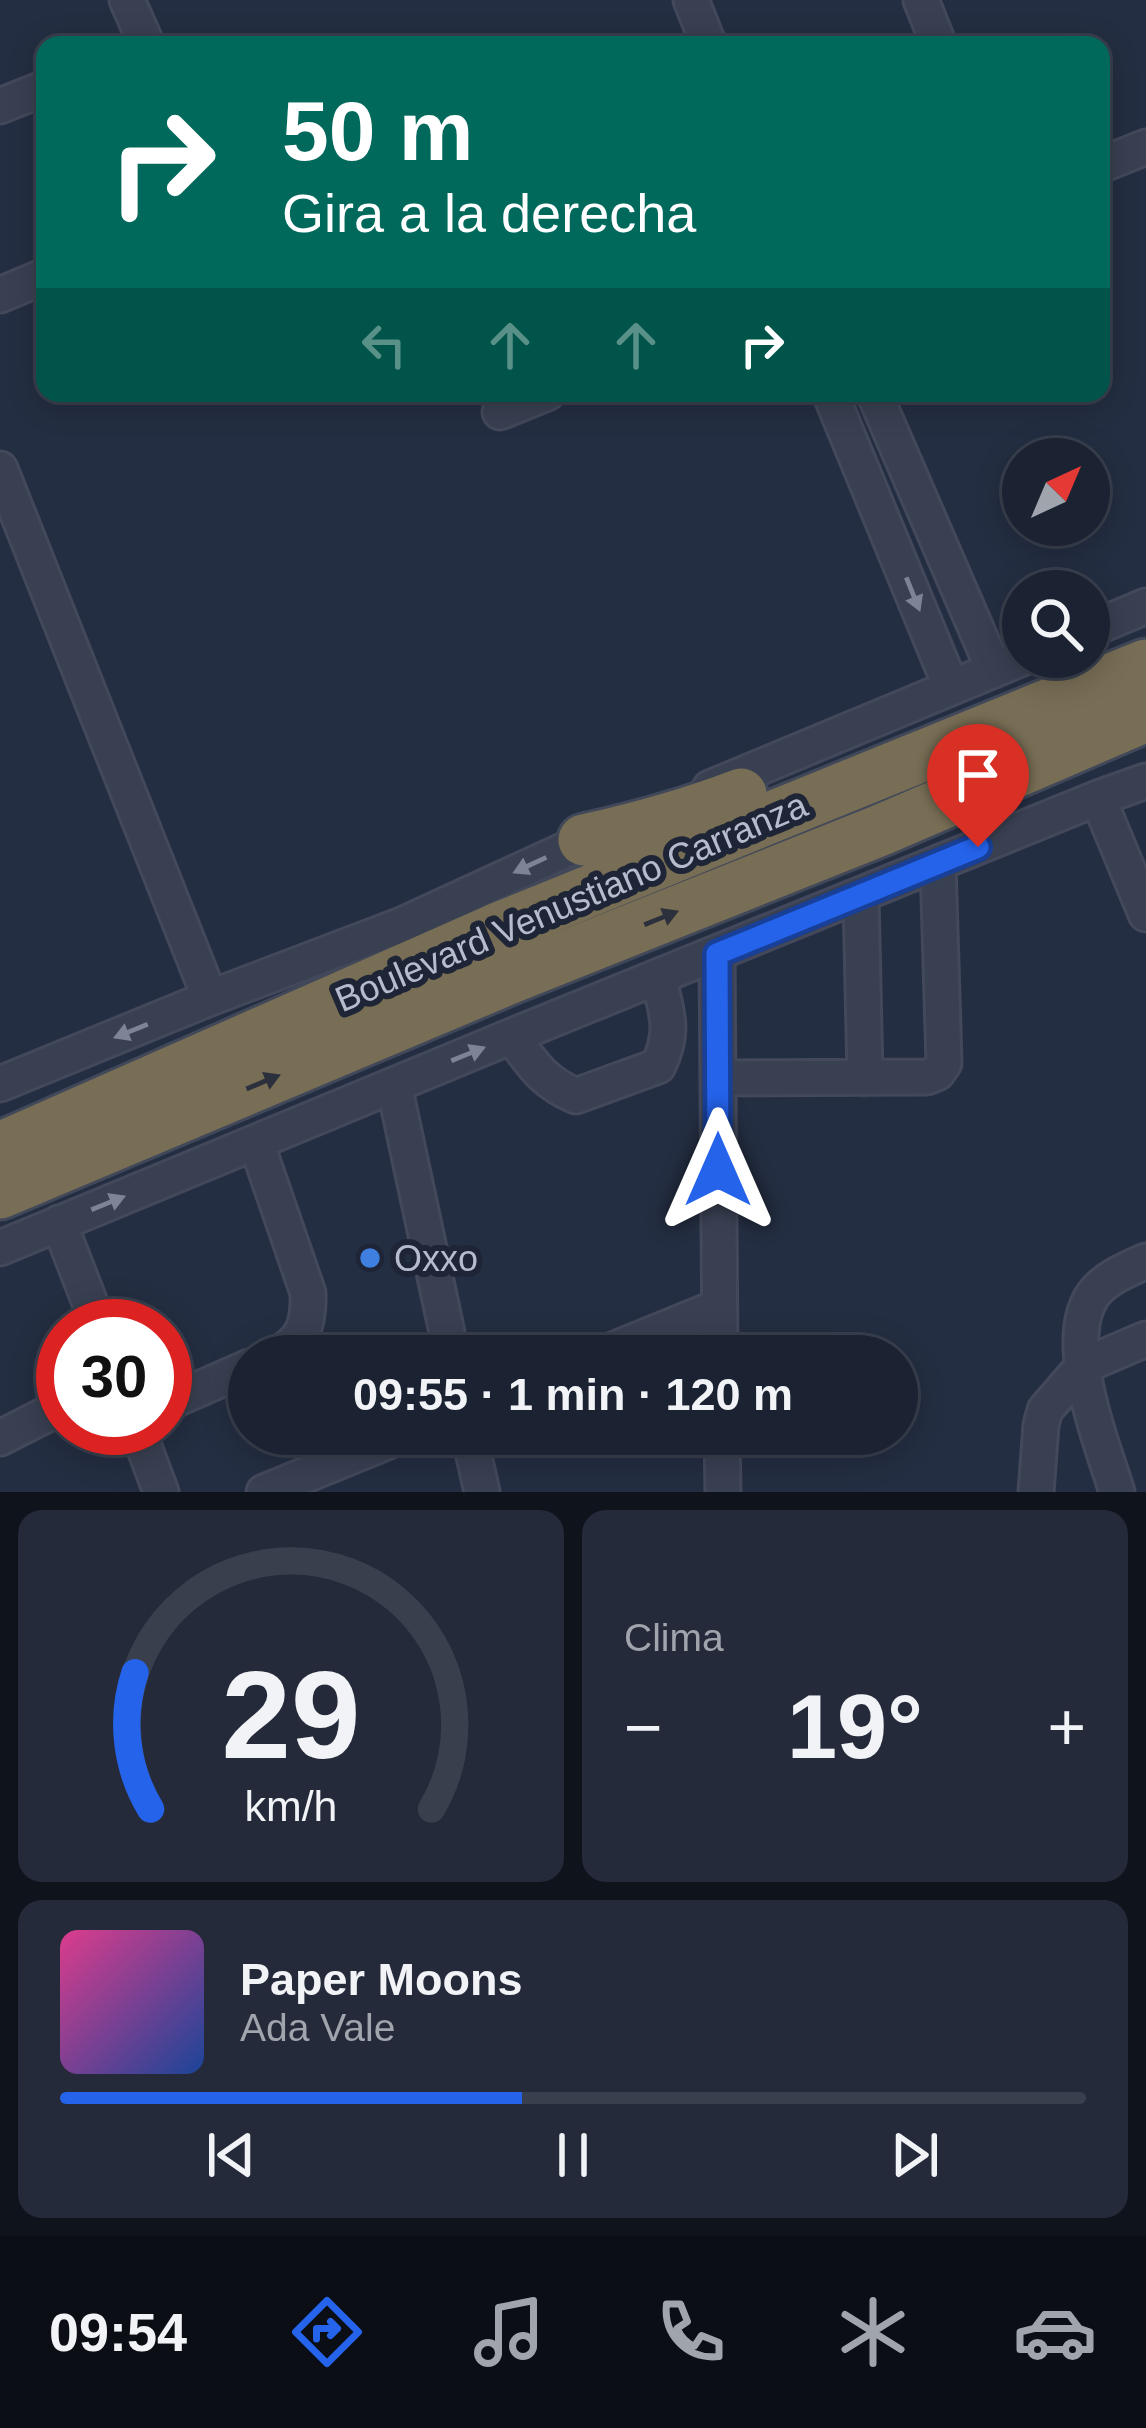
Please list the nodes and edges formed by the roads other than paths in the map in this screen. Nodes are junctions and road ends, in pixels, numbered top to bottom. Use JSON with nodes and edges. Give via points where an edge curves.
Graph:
{"nodes":[{"id":1,"x":128,"y":0,"type":"edge"},
{"id":2,"x":691,"y":0,"type":"edge"},
{"id":3,"x":921,"y":0,"type":"edge"},
{"id":4,"x":143,"y":36,"type":"edge"},
{"id":5,"x":706,"y":36,"type":"edge"},
{"id":6,"x":935,"y":36,"type":"edge"},
{"id":7,"x":36,"y":92,"type":"edge"},
{"id":8,"x":0,"y":106,"type":"edge"},
{"id":9,"x":1146,"y":147,"type":"edge"},
{"id":10,"x":1110,"y":161,"type":"edge"},
{"id":11,"x":36,"y":280,"type":"edge"},
{"id":12,"x":0,"y":295,"type":"edge"},
{"id":13,"x":525,"y":402,"type":"edge"},
{"id":14,"x":834,"y":402,"type":"edge"},
{"id":15,"x":878,"y":402,"type":"edge"},
{"id":16,"x":500,"y":412,"type":"dead end"},
{"id":17,"x":0,"y":469,"type":"edge"},
{"id":18,"x":920,"y":501,"type":"junction"},
{"id":19,"x":880,"y":517,"type":"junction"},
{"id":20,"x":1146,"y":606,"type":"edge"},
{"id":21,"x":1110,"y":621,"type":"edge"},
{"id":22,"x":1002,"y":650,"type":"edge"},
{"id":23,"x":1146,"y":665,"type":"edge"},
{"id":24,"x":1002,"y":666,"type":"edge"},
{"id":25,"x":951,"y":687,"type":"junction"},
{"id":26,"x":1146,"y":716,"type":"edge"},
{"id":27,"x":1146,"y":755,"type":"edge"},
{"id":28,"x":1146,"y":781,"type":"edge"},
{"id":29,"x":1098,"y":798,"type":"junction"},
{"id":30,"x":880,"y":830,"type":"junction"},
{"id":31,"x":584,"y":840,"type":"junction"},
{"id":32,"x":938,"y":863,"type":"junction"},
{"id":33,"x":861,"y":895,"type":"junction"},
{"id":34,"x":1146,"y":914,"type":"edge"},
{"id":35,"x":505,"y":953,"type":"junction"},
{"id":36,"x":717,"y":954,"type":"junction"},
{"id":37,"x":658,"y":977,"type":"junction"},
{"id":38,"x":210,"y":998,"type":"junction"},
{"id":39,"x":512,"y":1036,"type":"junction"},
{"id":40,"x":718,"y":1078,"type":"junction"},
{"id":41,"x":865,"y":1078,"type":"junction"},
{"id":42,"x":0,"y":1084,"type":"edge"},
{"id":43,"x":394,"y":1084,"type":"junction"},
{"id":44,"x":256,"y":1142,"type":"junction"},
{"id":45,"x":0,"y":1148,"type":"edge"},
{"id":46,"x":0,"y":1193,"type":"edge"},
{"id":47,"x":58,"y":1223,"type":"junction"},
{"id":48,"x":0,"y":1248,"type":"edge"},
{"id":49,"x":1146,"y":1261,"type":"edge"},
{"id":50,"x":88,"y":1299,"type":"edge"},
{"id":51,"x":718,"y":1307,"type":"junction"},
{"id":52,"x":300,"y":1335,"type":"edge"},
{"id":53,"x":448,"y":1335,"type":"edge"},
{"id":54,"x":649,"y":1335,"type":"edge"},
{"id":55,"x":719,"y":1335,"type":"edge"},
{"id":56,"x":1146,"y":1339,"type":"edge"},
{"id":57,"x":1083,"y":1366,"type":"junction"},
{"id":58,"x":228,"y":1376,"type":"edge"},
{"id":59,"x":192,"y":1392,"type":"edge"},
{"id":60,"x":36,"y":1420,"type":"edge"},
{"id":61,"x":0,"y":1438,"type":"edge"},
{"id":62,"x":147,"y":1455,"type":"edge"},
{"id":63,"x":355,"y":1455,"type":"edge"},
{"id":64,"x":474,"y":1455,"type":"edge"},
{"id":65,"x":722,"y":1455,"type":"edge"},
{"id":66,"x":160,"y":1492,"type":"edge"},
{"id":67,"x":264,"y":1492,"type":"edge"},
{"id":68,"x":482,"y":1492,"type":"edge"},
{"id":69,"x":723,"y":1492,"type":"edge"},
{"id":70,"x":1036,"y":1492,"type":"edge"},
{"id":71,"x":1117,"y":1492,"type":"edge"}],
"edges":[{"from":1,"to":4,"type":"street"},
{"from":2,"to":5,"type":"street"},
{"from":3,"to":6,"type":"street"},
{"from":7,"to":8,"type":"street"},
{"from":9,"to":10,"type":"street"},
{"from":11,"to":12,"type":"street"},
{"from":13,"to":16,"type":"street"},
{"from":14,"to":19,"type":"street"},
{"from":15,"to":18,"type":"street"},
{"from":17,"to":38,"type":"street"},
{"from":18,"to":19,"type":"street"},
{"from":18,"to":22,"type":"street"},
{"from":19,"to":25,"type":"street","one_way":true},
{"from":20,"to":21,"type":"street"},
{"from":23,"to":31,"type":"highway","via":[[1034,686],[694,812]]},
{"from":23,"to":35,"type":"highway","name":"Boulevard Venustiano Carranza"},
{"from":24,"to":25,"type":"street"},
{"from":25,"to":31,"type":"street"},
{"from":26,"to":30,"type":"highway","name":"Boulevard Venustiano Carranza"},
{"from":27,"to":30,"type":"highway","via":[[913,836]]},
{"from":28,"to":29,"type":"street"},
{"from":29,"to":32,"type":"street"},
{"from":29,"to":34,"type":"street"},
{"from":35,"to":30,"type":"highway","name":"Boulevard Venustiano Carranza","one_way":true},
{"from":31,"to":38,"type":"street","one_way":true,"via":[[402,925]]},
{"from":32,"to":33,"type":"street"},
{"from":32,"to":41,"type":"street","via":[[944,1063],[927,1077]]},
{"from":33,"to":36,"type":"street"},
{"from":33,"to":41,"type":"street"},
{"from":35,"to":45,"type":"highway","name":"Boulevard Venustiano Carranza"},
{"from":46,"to":35,"type":"highway","name":"Boulevard Venustiano Carranza","one_way":true},
{"from":36,"to":37,"type":"street"},
{"from":36,"to":40,"type":"street"},
{"from":37,"to":39,"type":"street"},
{"from":37,"to":39,"type":"street","via":[[670,1024],[658,1066],[576,1096],[556,1088]]},
{"from":38,"to":42,"type":"street","one_way":true},
{"from":43,"to":39,"type":"street","one_way":true},
{"from":40,"to":41,"type":"street"},
{"from":40,"to":51,"type":"street"},
{"from":43,"to":44,"type":"street"},
{"from":43,"to":53,"type":"street"},
{"from":47,"to":44,"type":"street","one_way":true},
{"from":44,"to":52,"type":"street","via":[[308,1293]]},
{"from":47,"to":48,"type":"street"},
{"from":47,"to":50,"type":"street"},
{"from":49,"to":57,"type":"street","via":[[1096,1291],[1081,1334]]},
{"from":51,"to":54,"type":"street"},
{"from":51,"to":55,"type":"street"},
{"from":56,"to":57,"type":"street"},
{"from":57,"to":70,"type":"street","via":[[1045,1410]]},
{"from":57,"to":71,"type":"street"},
{"from":58,"to":59,"type":"street"},
{"from":60,"to":61,"type":"street"},
{"from":62,"to":66,"type":"street"},
{"from":63,"to":67,"type":"street"},
{"from":64,"to":68,"type":"street"},
{"from":65,"to":69,"type":"street"}]}
